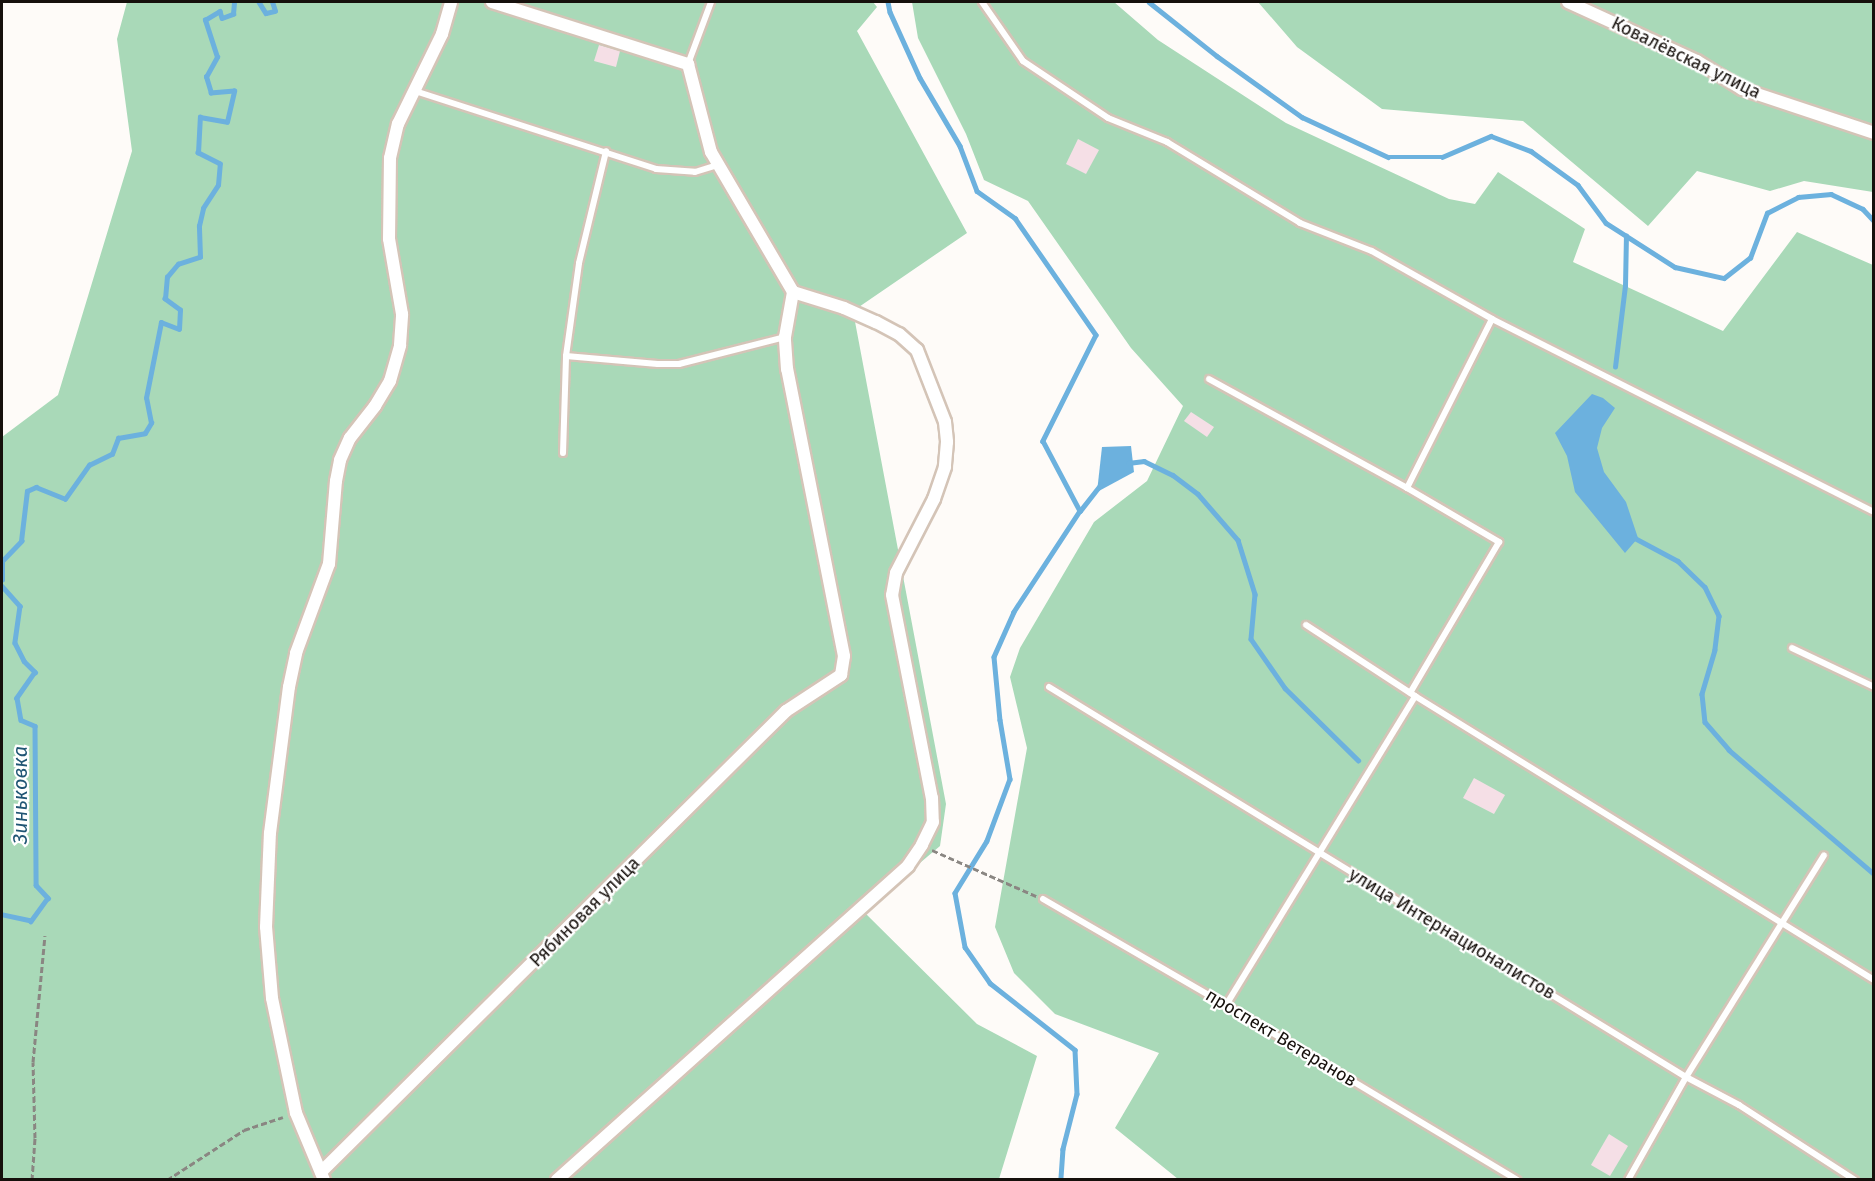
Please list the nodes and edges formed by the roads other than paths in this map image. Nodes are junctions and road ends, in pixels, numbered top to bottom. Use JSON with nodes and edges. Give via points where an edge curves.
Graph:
{"nodes":[{"id":1,"x":451,"y":2,"type":"edge"},
{"id":2,"x":492,"y":2,"type":"edge"},
{"id":3,"x":711,"y":2,"type":"edge"},
{"id":4,"x":982,"y":2,"type":"edge"},
{"id":5,"x":1568,"y":2,"type":"edge"},
{"id":6,"x":688,"y":64,"type":"junction"},
{"id":7,"x":415,"y":91,"type":"junction"},
{"id":8,"x":1874,"y":133,"type":"edge"},
{"id":9,"x":606,"y":151,"type":"junction"},
{"id":10,"x":719,"y":165,"type":"junction"},
{"id":11,"x":794,"y":292,"type":"junction"},
{"id":12,"x":1492,"y":320,"type":"junction"},
{"id":13,"x":785,"y":337,"type":"junction"},
{"id":14,"x":566,"y":356,"type":"junction"},
{"id":15,"x":1209,"y":379,"type":"dead end"},
{"id":16,"x":563,"y":453,"type":"dead end"},
{"id":17,"x":1407,"y":488,"type":"junction"},
{"id":18,"x":1874,"y":512,"type":"edge"},
{"id":19,"x":1306,"y":625,"type":"dead end"},
{"id":20,"x":1792,"y":648,"type":"dead end"},
{"id":21,"x":1049,"y":687,"type":"dead end"},
{"id":22,"x":1874,"y":687,"type":"edge"},
{"id":23,"x":1413,"y":695,"type":"junction"},
{"id":24,"x":1319,"y":853,"type":"junction"},
{"id":25,"x":1824,"y":855,"type":"dead end"},
{"id":26,"x":1043,"y":899,"type":"road end"},
{"id":27,"x":1781,"y":922,"type":"junction"},
{"id":28,"x":1874,"y":980,"type":"edge"},
{"id":29,"x":1226,"y":1005,"type":"junction"},
{"id":30,"x":1686,"y":1077,"type":"junction"},
{"id":31,"x":323,"y":1175,"type":"edge"},
{"id":32,"x":557,"y":1179,"type":"edge"},
{"id":33,"x":1517,"y":1179,"type":"edge"},
{"id":34,"x":1628,"y":1179,"type":"edge"},
{"id":35,"x":1855,"y":1179,"type":"edge"}],
"edges":[{"from":1,"to":7,"type":"street","via":[[442,34]]},
{"from":2,"to":6,"type":"street"},
{"from":3,"to":6,"type":"lane"},
{"from":4,"to":12,"type":"lane","via":[[1023,61],[1108,118],[1167,142],[1300,223],[1371,251]]},
{"from":5,"to":8,"type":"street","name":"Ковалёвская улица","via":[[1697,61],[1742,88]]},
{"from":6,"to":10,"type":"street","via":[[711,152]]},
{"from":7,"to":9,"type":"lane"},
{"from":7,"to":31,"type":"street","via":[[398,124],[388,187],[389,239],[402,314],[400,345],[390,381],[350,438],[340,460],[329,564],[296,653],[270,833],[266,927],[272,998],[296,1113]]},
{"from":9,"to":10,"type":"lane","via":[[656,169],[677,172]]},
{"from":9,"to":14,"type":"lane","via":[[579,263]]},
{"from":10,"to":11,"type":"street"},
{"from":11,"to":13,"type":"street"},
{"from":11,"to":32,"type":"street","via":[[844,308],[899,334],[917,350],[945,422],[945,467],[934,499],[896,573],[892,595],[932,798],[933,822],[908,866]]},
{"from":12,"to":17,"type":"lane"},
{"from":12,"to":18,"type":"lane"},
{"from":13,"to":14,"type":"lane","via":[[680,364]]},
{"from":13,"to":31,"type":"street","name":"Рябиновая улица","via":[[787,369],[844,656],[841,675],[786,711]]},
{"from":14,"to":16,"type":"lane"},
{"from":15,"to":17,"type":"lane"},
{"from":17,"to":23,"type":"lane","via":[[1499,542]]},
{"from":19,"to":23,"type":"lane"},
{"from":20,"to":22,"type":"lane"},
{"from":21,"to":24,"type":"lane","name":"улица Интернационалистов"},
{"from":23,"to":24,"type":"lane"},
{"from":23,"to":27,"type":"lane"},
{"from":24,"to":29,"type":"lane"},
{"from":24,"to":30,"type":"lane","name":"улица Интернационалистов"},
{"from":25,"to":27,"type":"lane"},
{"from":26,"to":29,"type":"lane","name":"проспект Ветеранов"},
{"from":27,"to":28,"type":"lane"},
{"from":27,"to":30,"type":"lane"},
{"from":29,"to":33,"type":"lane","name":"проспект Ветеранов"},
{"from":30,"to":34,"type":"lane"},
{"from":30,"to":35,"type":"lane","name":"улица Интернационалистов","via":[[1739,1104]]}]}
